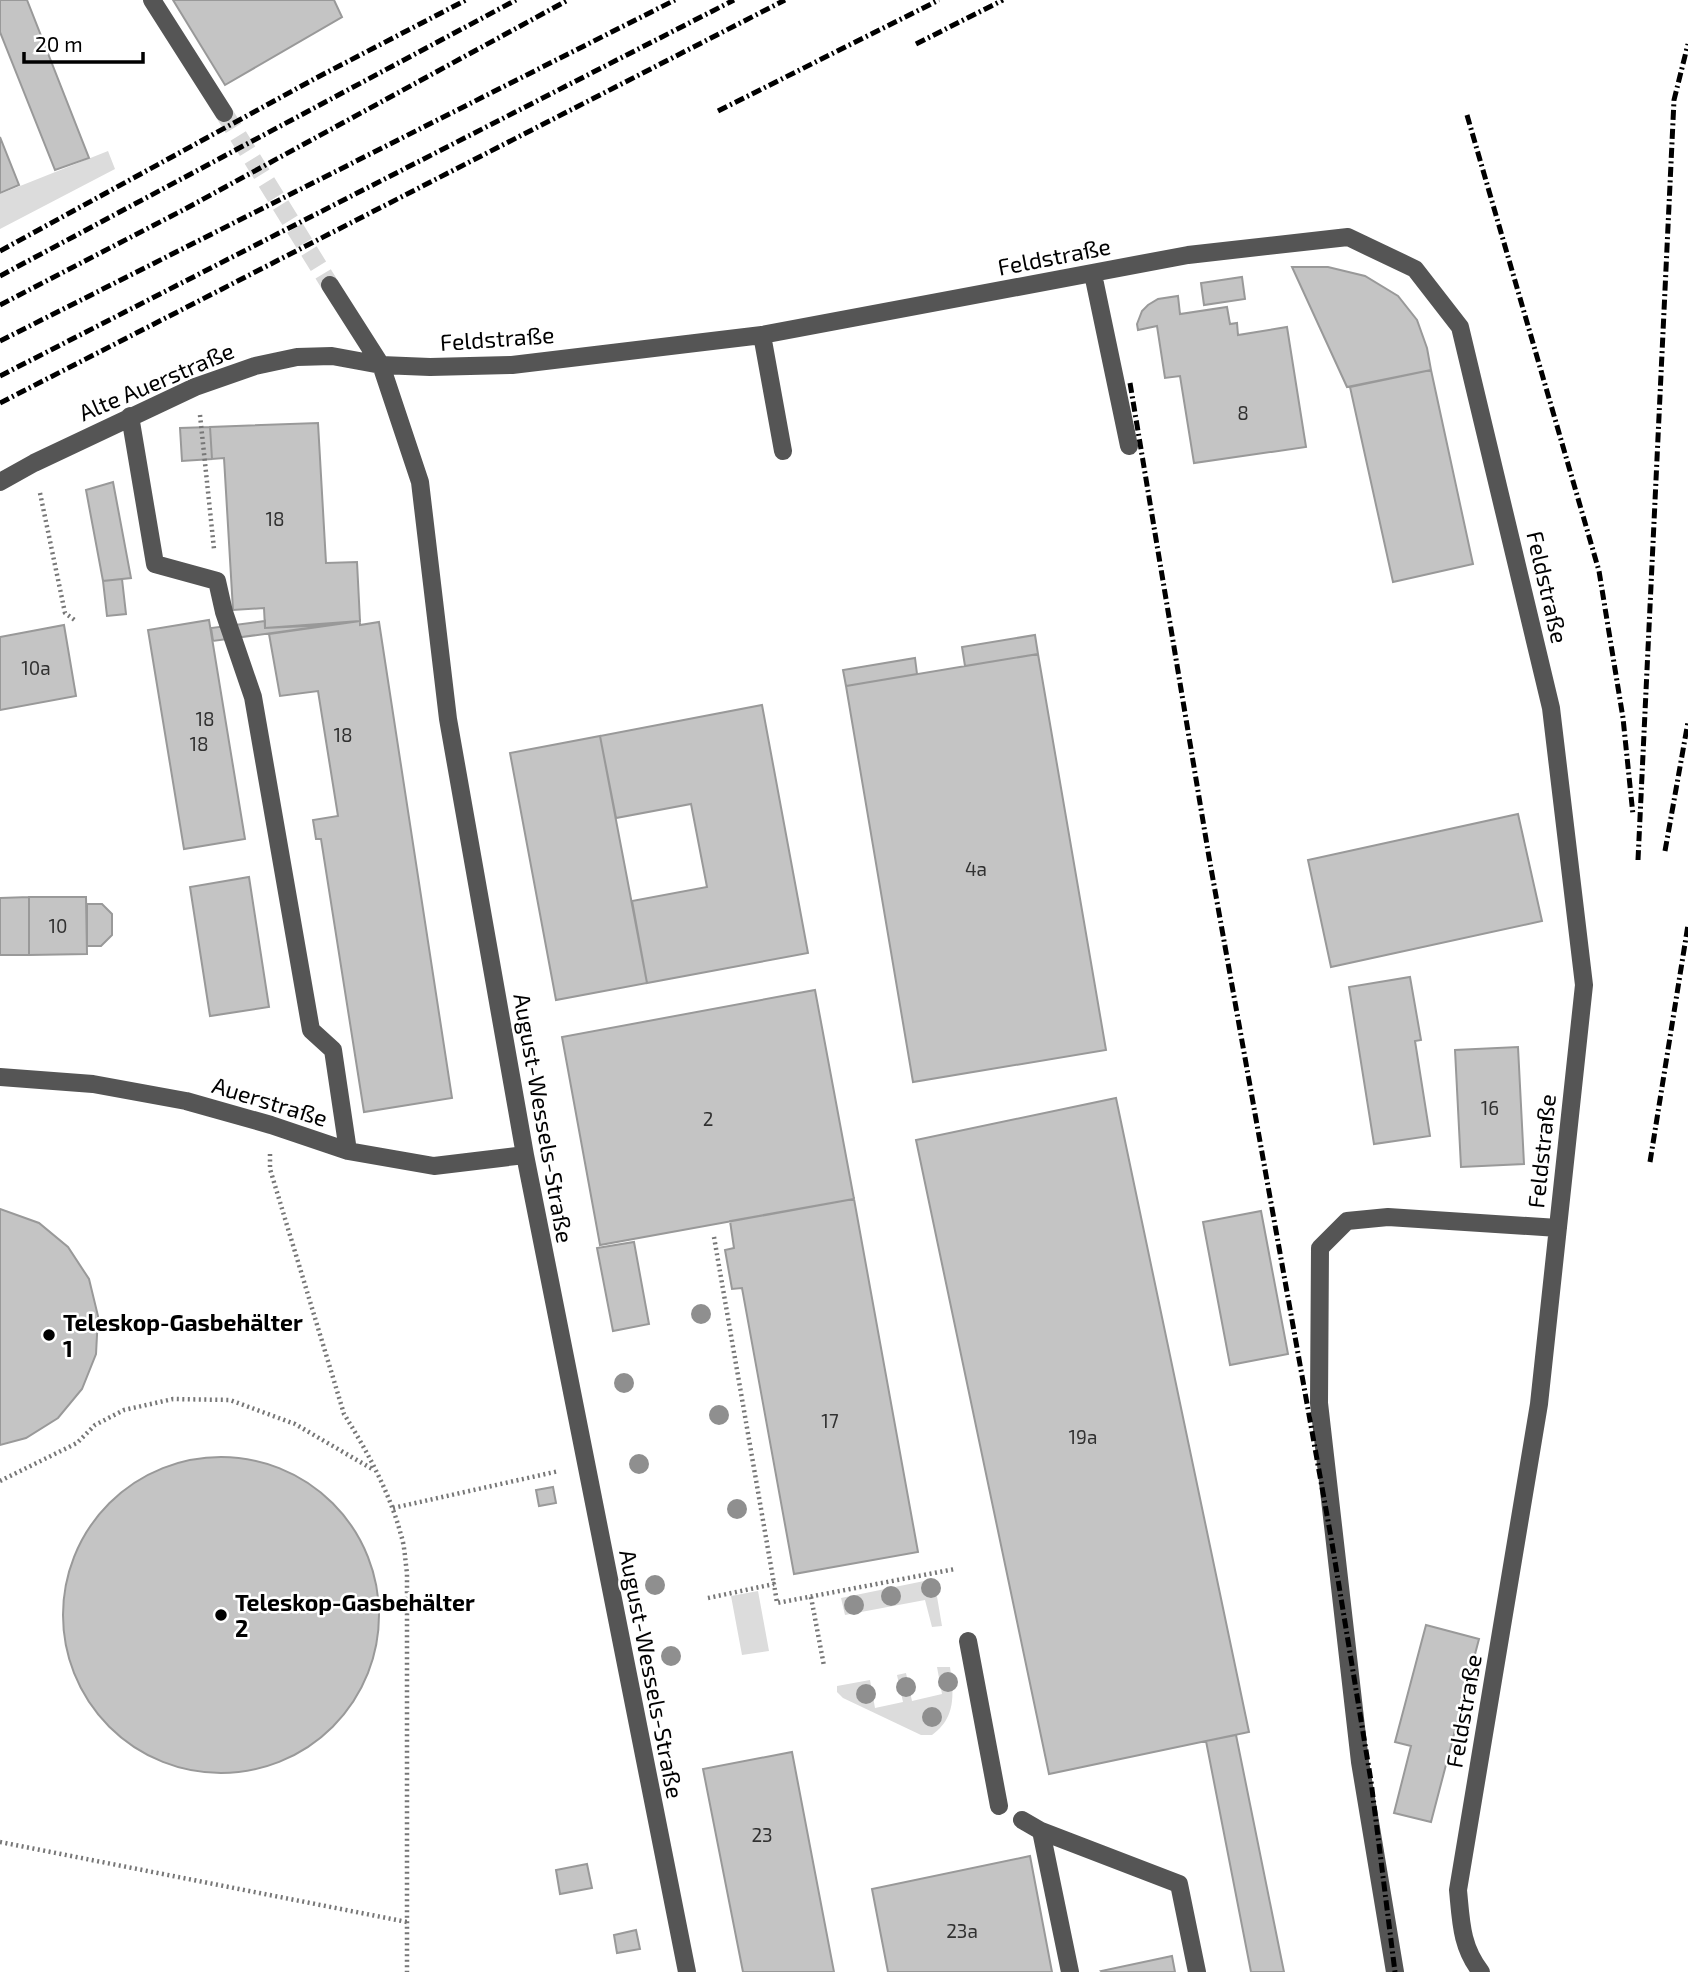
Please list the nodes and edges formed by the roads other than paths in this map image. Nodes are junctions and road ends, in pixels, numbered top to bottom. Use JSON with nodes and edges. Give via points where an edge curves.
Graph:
{"nodes":[{"id":1,"x":152,"y":0,"type":"edge"},
{"id":2,"x":224,"y":113,"type":"tunnel mouth"},
{"id":3,"x":1093,"y":274,"type":"junction"},
{"id":4,"x":330,"y":285,"type":"tunnel mouth"},
{"id":5,"x":762,"y":335,"type":"junction"},
{"id":6,"x":381,"y":365,"type":"junction"},
{"id":7,"x":130,"y":416,"type":"junction"},
{"id":8,"x":1129,"y":446,"type":"dead end"},
{"id":9,"x":783,"y":451,"type":"dead end"},
{"id":10,"x":0,"y":482,"type":"edge"},
{"id":11,"x":0,"y":1077,"type":"edge"},
{"id":12,"x":348,"y":1151,"type":"junction"},
{"id":13,"x":525,"y":1155,"type":"junction"},
{"id":14,"x":1558,"y":1228,"type":"junction"},
{"id":15,"x":968,"y":1641,"type":"dead end"},
{"id":16,"x":999,"y":1806,"type":"dead end"},
{"id":17,"x":1022,"y":1820,"type":"dead end"},
{"id":18,"x":1041,"y":1832,"type":"junction"},
{"id":19,"x":687,"y":1972,"type":"edge"},
{"id":20,"x":1070,"y":1972,"type":"edge"},
{"id":21,"x":1197,"y":1972,"type":"edge"},
{"id":22,"x":1395,"y":1972,"type":"edge"},
{"id":23,"x":1481,"y":1972,"type":"edge"}],
"edges":[{"from":1,"to":2,"type":"street"},
{"from":3,"to":5,"type":"street","name":"Feldstraße"},
{"from":3,"to":8,"type":"street"},
{"from":3,"to":14,"type":"street","name":"Feldstraße","via":[[1188,255],[1348,237],[1415,269],[1460,327],[1552,708],[1584,985]]},
{"from":4,"to":6,"type":"street","name":"August-Wessels-Straße"},
{"from":5,"to":6,"type":"street","name":"Feldstraße","via":[[512,365]]},
{"from":5,"to":9,"type":"street"},
{"from":6,"to":7,"type":"street","name":"Alte Auerstraße","via":[[332,356],[297,357],[195,387]]},
{"from":6,"to":13,"type":"street","name":"August-Wessels-Straße","via":[[420,482],[448,719]]},
{"from":7,"to":10,"type":"street","name":"Alte Auerstraße"},
{"from":7,"to":12,"type":"street","via":[[155,564],[217,581],[253,697],[311,1030],[333,1050]]},
{"from":11,"to":12,"type":"street","name":"Auerstraße","via":[[93,1084],[186,1101]]},
{"from":12,"to":13,"type":"street","name":"Auerstraße","via":[[434,1166]]},
{"from":13,"to":19,"type":"street","name":"August-Wessels-Straße"},
{"from":14,"to":22,"type":"street","via":[[1388,1217],[1347,1221],[1320,1248],[1319,1403],[1360,1762]]},
{"from":14,"to":23,"type":"street","name":"Feldstraße","via":[[1539,1404],[1458,1890],[1469,1956]]},
{"from":15,"to":16,"type":"street"},
{"from":17,"to":18,"type":"street"},
{"from":18,"to":20,"type":"street"},
{"from":18,"to":21,"type":"street","via":[[1179,1884]]}]}
